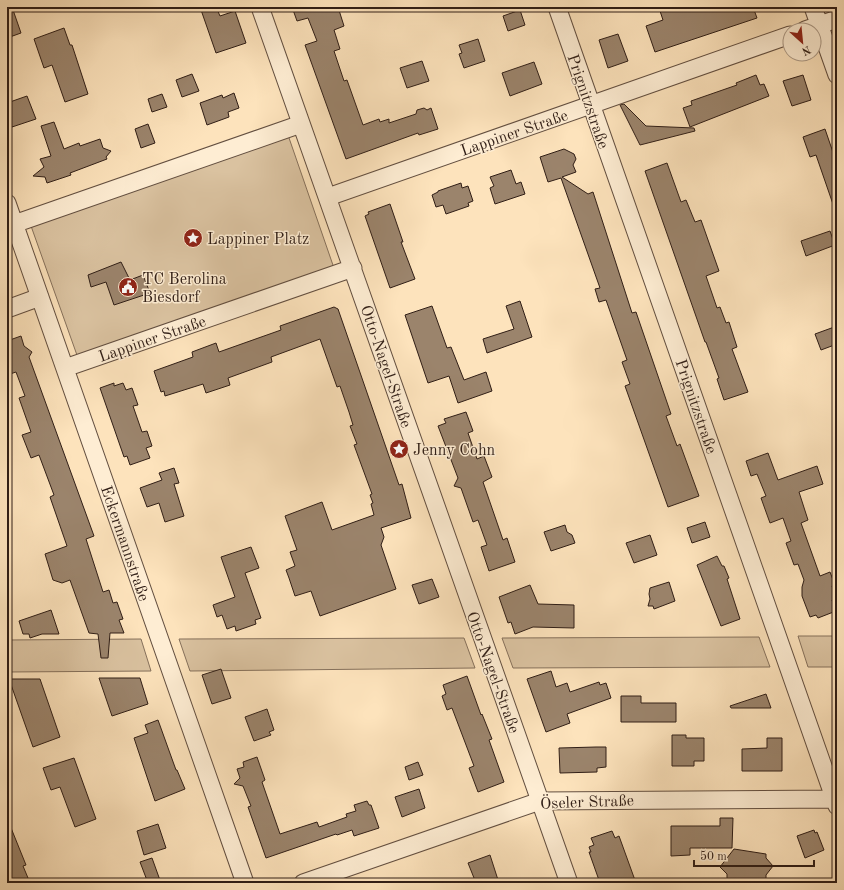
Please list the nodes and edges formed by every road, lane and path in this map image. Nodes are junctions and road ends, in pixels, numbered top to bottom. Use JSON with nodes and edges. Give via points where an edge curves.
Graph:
{"nodes":[{"id":1,"x":260,"y":7,"type":"edge"},
{"id":2,"x":556,"y":7,"type":"edge"},
{"id":3,"x":813,"y":7,"type":"edge"},
{"id":4,"x":837,"y":19,"type":"edge"},
{"id":5,"x":812,"y":22,"type":"edge"},
{"id":6,"x":822,"y":24,"type":"edge"},
{"id":7,"x":782,"y":38,"type":"edge"},
{"id":8,"x":822,"y":46,"type":"edge"},
{"id":9,"x":837,"y":75,"type":"edge"},
{"id":10,"x":591,"y":106,"type":"junction"},
{"id":11,"x":301,"y":124,"type":"junction"},
{"id":12,"x":328,"y":197,"type":"junction"},
{"id":13,"x":7,"y":203,"type":"edge"},
{"id":14,"x":14,"y":224,"type":"junction"},
{"id":15,"x":353,"y":268,"type":"junction"},
{"id":16,"x":40,"y":297,"type":"junction"},
{"id":17,"x":7,"y":309,"type":"edge"},
{"id":18,"x":65,"y":368,"type":"junction"},
{"id":19,"x":540,"y":801,"type":"junction"},
{"id":20,"x":836,"y":801,"type":"edge"},
{"id":21,"x":245,"y":883,"type":"edge"},
{"id":22,"x":303,"y":883,"type":"edge"},
{"id":23,"x":569,"y":883,"type":"edge"}],
"edges":[{"from":1,"to":11,"type":"street","name":"Otto-Nagel-Straße"},
{"from":2,"to":10,"type":"street","name":"Prignitzstraße"},
{"from":3,"to":5,"type":"street"},
{"from":4,"to":6,"type":"street"},
{"from":7,"to":10,"type":"street","name":"Lappiner Straße"},
{"from":8,"to":9,"type":"street"},
{"from":10,"to":12,"type":"street","name":"Lappiner Straße"},
{"from":10,"to":20,"type":"street","name":"Prignitzstraße"},
{"from":11,"to":12,"type":"street","name":"Otto-Nagel-Straße"},
{"from":11,"to":14,"type":"street"},
{"from":12,"to":15,"type":"street","name":"Otto-Nagel-Straße"},
{"from":13,"to":14,"type":"street","name":"Eckermannstraße"},
{"from":14,"to":16,"type":"street","name":"Eckermannstraße"},
{"from":15,"to":18,"type":"street","name":"Lappiner Straße"},
{"from":15,"to":19,"type":"street","name":"Otto-Nagel-Straße"},
{"from":16,"to":17,"type":"street"},
{"from":16,"to":18,"type":"street","name":"Eckermannstraße"},
{"from":18,"to":21,"type":"street","name":"Eckermannstraße"},
{"from":19,"to":20,"type":"street","name":"Öseler Straße"},
{"from":19,"to":22,"type":"street","name":"Öseler Straße"},
{"from":19,"to":23,"type":"street","name":"Otto-Nagel-Straße"}]}
